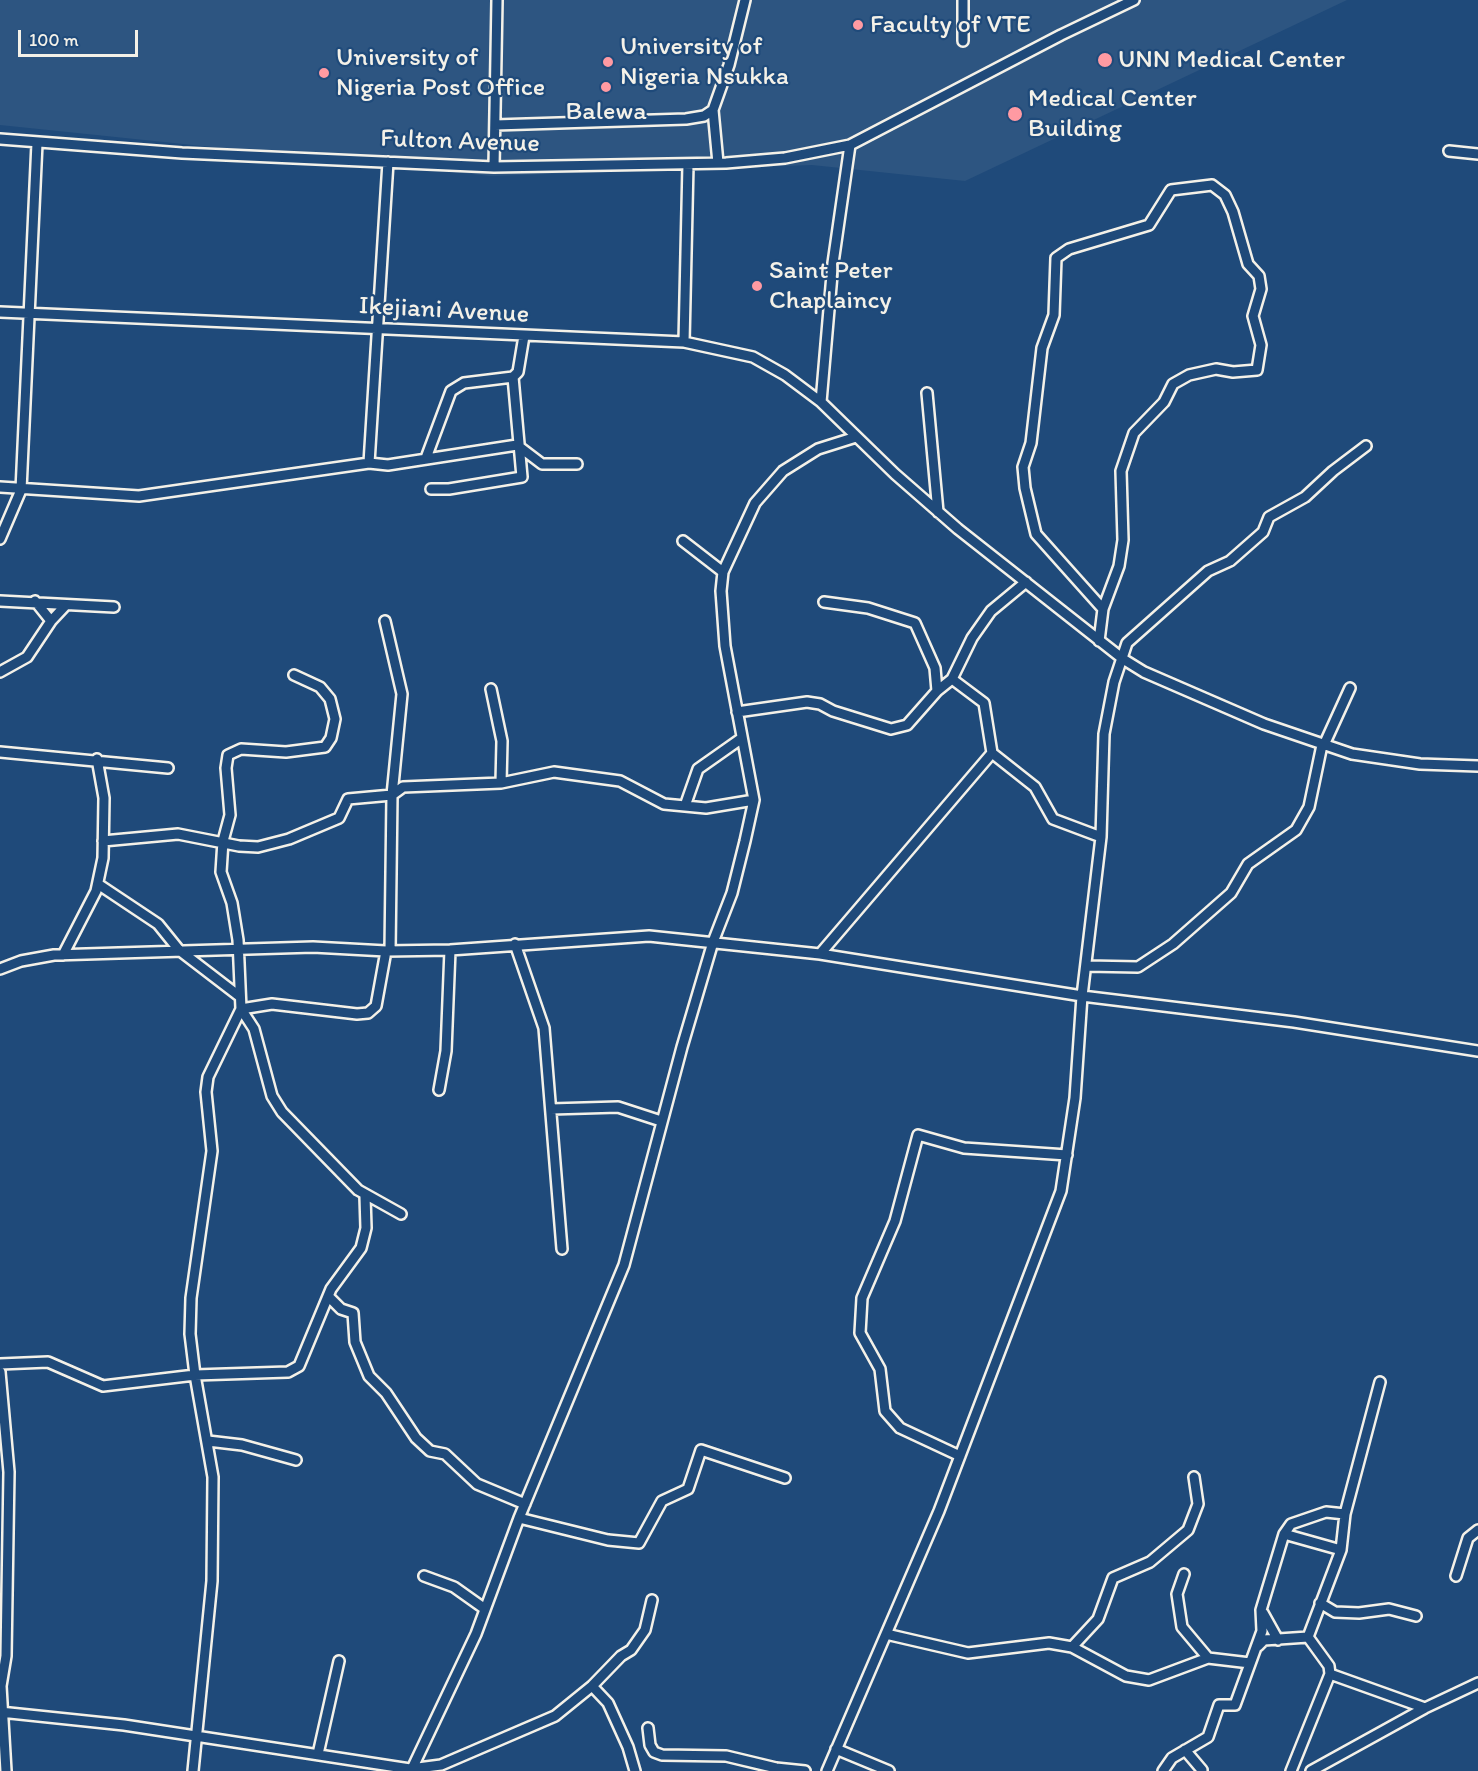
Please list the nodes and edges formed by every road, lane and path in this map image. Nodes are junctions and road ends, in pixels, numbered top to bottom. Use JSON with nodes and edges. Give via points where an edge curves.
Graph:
{"nodes":[{"id":1,"x":497,"y":0,"type":"edge"},
{"id":2,"x":745,"y":0,"type":"edge"},
{"id":3,"x":963,"y":0,"type":"edge"},
{"id":4,"x":1134,"y":0,"type":"edge"},
{"id":5,"x":963,"y":41,"type":"dead end"},
{"id":6,"x":713,"y":110,"type":"junction"},
{"id":7,"x":495,"y":125,"type":"junction"},
{"id":8,"x":0,"y":139,"type":"edge"},
{"id":9,"x":37,"y":142,"type":"junction"},
{"id":10,"x":850,"y":145,"type":"junction"},
{"id":11,"x":1449,"y":152,"type":"dead end"},
{"id":12,"x":1478,"y":154,"type":"edge"},
{"id":13,"x":388,"y":162,"type":"junction"},
{"id":14,"x":688,"y":164,"type":"junction"},
{"id":15,"x":718,"y":164,"type":"junction"},
{"id":16,"x":494,"y":167,"type":"junction"},
{"id":17,"x":0,"y":312,"type":"edge"},
{"id":18,"x":28,"y":314,"type":"junction"},
{"id":19,"x":378,"y":328,"type":"junction"},
{"id":20,"x":524,"y":336,"type":"junction"},
{"id":21,"x":684,"y":342,"type":"junction"},
{"id":22,"x":513,"y":378,"type":"junction"},
{"id":23,"x":927,"y":393,"type":"dead end"},
{"id":24,"x":821,"y":402,"type":"junction"},
{"id":25,"x":856,"y":437,"type":"junction"},
{"id":26,"x":518,"y":445,"type":"junction"},
{"id":27,"x":1366,"y":446,"type":"dead end"},
{"id":28,"x":426,"y":458,"type":"junction"},
{"id":29,"x":369,"y":463,"type":"junction"},
{"id":30,"x":577,"y":464,"type":"dead end"},
{"id":31,"x":0,"y":487,"type":"edge"},
{"id":32,"x":431,"y":489,"type":"dead end"},
{"id":33,"x":21,"y":490,"type":"junction"},
{"id":34,"x":939,"y":512,"type":"junction"},
{"id":35,"x":0,"y":539,"type":"edge"},
{"id":36,"x":683,"y":542,"type":"dead end"},
{"id":37,"x":723,"y":572,"type":"junction"},
{"id":38,"x":1026,"y":582,"type":"junction"},
{"id":39,"x":0,"y":601,"type":"edge"},
{"id":40,"x":35,"y":602,"type":"junction"},
{"id":41,"x":824,"y":602,"type":"dead end"},
{"id":42,"x":66,"y":605,"type":"junction"},
{"id":43,"x":114,"y":607,"type":"dead end"},
{"id":44,"x":1103,"y":609,"type":"junction"},
{"id":45,"x":51,"y":621,"type":"junction"},
{"id":46,"x":385,"y":621,"type":"dead end"},
{"id":47,"x":1100,"y":641,"type":"junction"},
{"id":48,"x":1123,"y":660,"type":"junction"},
{"id":49,"x":0,"y":672,"type":"edge"},
{"id":50,"x":294,"y":675,"type":"dead end"},
{"id":51,"x":952,"y":680,"type":"junction"},
{"id":52,"x":491,"y":688,"type":"dead end"},
{"id":53,"x":1350,"y":688,"type":"dead end"},
{"id":54,"x":937,"y":691,"type":"junction"},
{"id":55,"x":737,"y":712,"type":"junction"},
{"id":56,"x":742,"y":738,"type":"junction"},
{"id":57,"x":1322,"y":745,"type":"junction"},
{"id":58,"x":0,"y":752,"type":"edge"},
{"id":59,"x":992,"y":753,"type":"junction"},
{"id":60,"x":97,"y":759,"type":"junction"},
{"id":61,"x":1478,"y":766,"type":"edge"},
{"id":62,"x":168,"y":768,"type":"dead end"},
{"id":63,"x":501,"y":783,"type":"junction"},
{"id":64,"x":392,"y":795,"type":"junction"},
{"id":65,"x":753,"y":800,"type":"junction"},
{"id":66,"x":685,"y":806,"type":"junction"},
{"id":67,"x":1101,"y":837,"type":"junction"},
{"id":68,"x":103,"y":841,"type":"junction"},
{"id":69,"x":223,"y":841,"type":"junction"},
{"id":70,"x":98,"y":884,"type":"junction"},
{"id":71,"x":713,"y":942,"type":"junction"},
{"id":72,"x":515,"y":944,"type":"junction"},
{"id":73,"x":179,"y":950,"type":"junction"},
{"id":74,"x":237,"y":950,"type":"junction"},
{"id":75,"x":450,"y":950,"type":"junction"},
{"id":76,"x":388,"y":951,"type":"junction"},
{"id":77,"x":820,"y":954,"type":"junction"},
{"id":78,"x":63,"y":955,"type":"junction"},
{"id":79,"x":1087,"y":966,"type":"junction"},
{"id":80,"x":0,"y":969,"type":"edge"},
{"id":81,"x":240,"y":996,"type":"junction"},
{"id":82,"x":1082,"y":996,"type":"junction"},
{"id":83,"x":241,"y":1009,"type":"junction"},
{"id":84,"x":1478,"y":1051,"type":"edge"},
{"id":85,"x":439,"y":1090,"type":"dead end"},
{"id":86,"x":551,"y":1109,"type":"junction"},
{"id":87,"x":661,"y":1121,"type":"junction"},
{"id":88,"x":1067,"y":1155,"type":"junction"},
{"id":89,"x":365,"y":1196,"type":"junction"},
{"id":90,"x":401,"y":1214,"type":"dead end"},
{"id":91,"x":562,"y":1249,"type":"dead end"},
{"id":92,"x":329,"y":1297,"type":"junction"},
{"id":93,"x":0,"y":1364,"type":"edge"},
{"id":94,"x":0,"y":1372,"type":"edge"},
{"id":95,"x":195,"y":1375,"type":"junction"},
{"id":96,"x":1380,"y":1382,"type":"dead end"},
{"id":97,"x":208,"y":1441,"type":"junction"},
{"id":98,"x":960,"y":1456,"type":"junction"},
{"id":99,"x":296,"y":1460,"type":"dead end"},
{"id":100,"x":1194,"y":1477,"type":"dead end"},
{"id":101,"x":785,"y":1478,"type":"dead end"},
{"id":102,"x":525,"y":1504,"type":"junction"},
{"id":103,"x":1345,"y":1515,"type":"junction"},
{"id":104,"x":519,"y":1518,"type":"junction"},
{"id":105,"x":1478,"y":1530,"type":"edge"},
{"id":106,"x":4,"y":1532,"type":"edge"},
{"id":107,"x":1284,"y":1534,"type":"junction"},
{"id":108,"x":1341,"y":1550,"type":"junction"},
{"id":109,"x":1184,"y":1574,"type":"dead end"},
{"id":110,"x":424,"y":1576,"type":"dead end"},
{"id":111,"x":1456,"y":1576,"type":"dead end"},
{"id":112,"x":652,"y":1600,"type":"dead end"},
{"id":113,"x":1320,"y":1603,"type":"junction"},
{"id":114,"x":485,"y":1609,"type":"junction"},
{"id":115,"x":1261,"y":1610,"type":"junction"},
{"id":116,"x":1416,"y":1616,"type":"dead end"},
{"id":117,"x":886,"y":1634,"type":"junction"},
{"id":118,"x":1308,"y":1637,"type":"junction"},
{"id":119,"x":1278,"y":1640,"type":"junction"},
{"id":120,"x":1072,"y":1647,"type":"junction"},
{"id":121,"x":3,"y":1655,"type":"edge"},
{"id":122,"x":1209,"y":1658,"type":"junction"},
{"id":123,"x":1252,"y":1658,"type":"junction"},
{"id":124,"x":339,"y":1661,"type":"dead end"},
{"id":125,"x":1330,"y":1674,"type":"junction"},
{"id":126,"x":1478,"y":1683,"type":"edge"},
{"id":127,"x":592,"y":1686,"type":"junction"},
{"id":128,"x":1425,"y":1708,"type":"junction"},
{"id":129,"x":2,"y":1712,"type":"edge"},
{"id":130,"x":648,"y":1728,"type":"dead end"},
{"id":131,"x":195,"y":1736,"type":"junction"},
{"id":132,"x":836,"y":1749,"type":"junction"},
{"id":133,"x":1185,"y":1750,"type":"junction"},
{"id":134,"x":318,"y":1754,"type":"junction"},
{"id":135,"x":412,"y":1770,"type":"edge"},
{"id":136,"x":1202,"y":1770,"type":"edge"},
{"id":137,"x":6,"y":1771,"type":"edge"},
{"id":138,"x":193,"y":1771,"type":"edge"},
{"id":139,"x":423,"y":1771,"type":"edge"},
{"id":140,"x":635,"y":1771,"type":"edge"},
{"id":141,"x":805,"y":1771,"type":"edge"},
{"id":142,"x":827,"y":1771,"type":"edge"},
{"id":143,"x":889,"y":1771,"type":"edge"},
{"id":144,"x":1163,"y":1771,"type":"edge"},
{"id":145,"x":1291,"y":1771,"type":"edge"},
{"id":146,"x":1311,"y":1771,"type":"edge"}],
"edges":[{"from":1,"to":7,"type":"street"},
{"from":2,"to":6,"type":"street"},
{"from":3,"to":5,"type":"street"},
{"from":4,"to":10,"type":"street","name":"Fulton Avenue"},
{"from":6,"to":7,"type":"street","via":[[694,119]]},
{"from":6,"to":15,"type":"street"},
{"from":7,"to":16,"type":"street"},
{"from":8,"to":9,"type":"street","name":"Fulton Avenue"},
{"from":9,"to":13,"type":"street","name":"Fulton Avenue"},
{"from":9,"to":18,"type":"street"},
{"from":10,"to":15,"type":"street","name":"Fulton Avenue","via":[[785,158]]},
{"from":10,"to":24,"type":"street","via":[[832,274]]},
{"from":11,"to":12,"type":"street"},
{"from":13,"to":16,"type":"street","name":"Fulton Avenue"},
{"from":13,"to":19,"type":"street"},
{"from":14,"to":15,"type":"street","name":"Fulton Avenue"},
{"from":14,"to":16,"type":"street","name":"Fulton Avenue"},
{"from":14,"to":21,"type":"street"},
{"from":17,"to":18,"type":"street","name":"Ikejiani Avenue"},
{"from":18,"to":19,"type":"street","name":"Ikejiani Avenue"},
{"from":18,"to":33,"type":"street"},
{"from":19,"to":20,"type":"street","name":"Ikejiani Avenue"},
{"from":19,"to":29,"type":"street"},
{"from":20,"to":21,"type":"street","name":"Ikejiani Avenue"},
{"from":20,"to":22,"type":"street","via":[[518,372]]},
{"from":21,"to":24,"type":"street","name":"Ikejiani Avenue","via":[[753,357]]},
{"from":22,"to":26,"type":"street"},
{"from":22,"to":28,"type":"street","via":[[464,383],[451,391]]},
{"from":23,"to":34,"type":"street"},
{"from":24,"to":25,"type":"street","name":"Ikejiani Avenue"},
{"from":25,"to":34,"type":"street","name":"Ikejiani Avenue"},
{"from":25,"to":37,"type":"street","via":[[818,449],[783,471],[755,503]]},
{"from":26,"to":28,"type":"street"},
{"from":26,"to":30,"type":"street","via":[[539,463]]},
{"from":26,"to":32,"type":"street","via":[[522,477]]},
{"from":27,"to":48,"type":"street","via":[[1305,497],[1269,517],[1263,532],[1230,561],[1208,571],[1167,606],[1127,643]]},
{"from":28,"to":29,"type":"street","via":[[388,465]]},
{"from":29,"to":33,"type":"street","via":[[139,496]]},
{"from":31,"to":33,"type":"street"},
{"from":33,"to":35,"type":"street"},
{"from":34,"to":38,"type":"street","name":"Ikejiani Avenue"},
{"from":36,"to":37,"type":"street"},
{"from":37,"to":55,"type":"street","via":[[725,646]]},
{"from":38,"to":47,"type":"street","name":"Ikejiani Avenue"},
{"from":38,"to":51,"type":"street","via":[[991,611],[972,638]]},
{"from":39,"to":40,"type":"street"},
{"from":40,"to":42,"type":"street"},
{"from":40,"to":45,"type":"street"},
{"from":41,"to":54,"type":"street","via":[[868,608],[915,623],[935,668]]},
{"from":42,"to":43,"type":"street"},
{"from":42,"to":45,"type":"street"},
{"from":44,"to":44,"type":"street","via":[[1036,534],[1025,488],[1023,467],[1032,434],[1042,348],[1054,315],[1056,258],[1069,249],[1149,225],[1171,190],[1212,185],[1225,195],[1248,264],[1259,276],[1261,289],[1253,316],[1261,345],[1257,370],[1216,369],[1189,375],[1173,384],[1164,402],[1134,433],[1120,471],[1123,540],[1119,566]]},
{"from":44,"to":47,"type":"street"},
{"from":45,"to":49,"type":"street","via":[[27,657]]},
{"from":46,"to":64,"type":"street","via":[[402,694]]},
{"from":47,"to":48,"type":"street","name":"Ikejiani Avenue"},
{"from":48,"to":57,"type":"street","name":"Ikejiani Avenue","via":[[1219,706]]},
{"from":48,"to":67,"type":"street","via":[[1114,682],[1104,734]]},
{"from":50,"to":69,"type":"street","via":[[320,687],[330,699],[335,719],[331,738],[325,747],[304,751],[241,749],[228,755],[230,815]]},
{"from":51,"to":54,"type":"street"},
{"from":51,"to":59,"type":"street","via":[[984,703]]},
{"from":52,"to":63,"type":"street","via":[[502,741]]},
{"from":53,"to":57,"type":"street"},
{"from":54,"to":55,"type":"street","via":[[907,725],[891,729],[807,702]]},
{"from":55,"to":56,"type":"street"},
{"from":56,"to":65,"type":"street"},
{"from":56,"to":66,"type":"street","via":[[698,769]]},
{"from":57,"to":61,"type":"street","name":"Ikejiani Avenue","via":[[1420,764]]},
{"from":57,"to":79,"type":"street","via":[[1309,807],[1296,830],[1248,864],[1231,893],[1173,944],[1138,967]]},
{"from":58,"to":60,"type":"street"},
{"from":59,"to":67,"type":"street","via":[[1035,787],[1053,819]]},
{"from":59,"to":77,"type":"street"},
{"from":60,"to":62,"type":"street"},
{"from":60,"to":68,"type":"street","via":[[104,798]]},
{"from":63,"to":64,"type":"street","via":[[423,784],[403,787]]},
{"from":63,"to":66,"type":"street","via":[[562,773],[620,781],[664,804]]},
{"from":64,"to":69,"type":"street","via":[[348,799],[339,818],[268,844],[239,846]]},
{"from":64,"to":76,"type":"street"},
{"from":65,"to":66,"type":"street"},
{"from":65,"to":71,"type":"street","via":[[732,893]]},
{"from":67,"to":79,"type":"street"},
{"from":68,"to":69,"type":"street","via":[[178,834]]},
{"from":68,"to":70,"type":"street"},
{"from":69,"to":74,"type":"street","via":[[221,872],[232,903]]},
{"from":70,"to":73,"type":"street","via":[[158,924]]},
{"from":70,"to":78,"type":"street"},
{"from":71,"to":72,"type":"street","via":[[649,936]]},
{"from":71,"to":77,"type":"street"},
{"from":71,"to":87,"type":"street"},
{"from":72,"to":75,"type":"street"},
{"from":72,"to":86,"type":"street","via":[[544,1028]]},
{"from":73,"to":74,"type":"street"},
{"from":73,"to":78,"type":"street"},
{"from":73,"to":81,"type":"street"},
{"from":74,"to":76,"type":"street","via":[[313,947]]},
{"from":74,"to":81,"type":"street"},
{"from":75,"to":76,"type":"street"},
{"from":75,"to":85,"type":"street","via":[[446,1051]]},
{"from":76,"to":83,"type":"street","via":[[376,1005],[368,1013],[272,1004]]},
{"from":77,"to":82,"type":"street"},
{"from":78,"to":80,"type":"street","via":[[21,961]]},
{"from":79,"to":82,"type":"street"},
{"from":81,"to":83,"type":"street"},
{"from":82,"to":84,"type":"street","via":[[1294,1022]]},
{"from":82,"to":88,"type":"street"},
{"from":83,"to":89,"type":"street","via":[[254,1029],[272,1096],[282,1112]]},
{"from":83,"to":95,"type":"street","via":[[207,1077],[212,1151],[191,1298]]},
{"from":86,"to":87,"type":"street","via":[[618,1107]]},
{"from":86,"to":91,"type":"street"},
{"from":87,"to":102,"type":"street","via":[[624,1265]]},
{"from":88,"to":98,"type":"street","via":[[1061,1191]]},
{"from":88,"to":98,"type":"street","via":[[964,1148],[918,1135],[895,1221],[862,1298],[860,1333],[880,1369],[885,1411],[900,1428]]},
{"from":89,"to":90,"type":"street"},
{"from":89,"to":92,"type":"street","via":[[366,1228],[361,1248]]},
{"from":92,"to":95,"type":"street","via":[[299,1366],[288,1372]]},
{"from":92,"to":102,"type":"street","via":[[341,1309],[353,1313],[355,1342],[369,1376],[386,1393],[416,1438],[430,1451],[445,1454],[477,1484]]},
{"from":93,"to":95,"type":"street","via":[[48,1362],[103,1386]]},
{"from":94,"to":106,"type":"street","via":[[9,1473]]},
{"from":95,"to":97,"type":"street"},
{"from":96,"to":103,"type":"street"},
{"from":97,"to":99,"type":"street","via":[[242,1445]]},
{"from":97,"to":131,"type":"street","via":[[213,1477],[212,1581]]},
{"from":98,"to":117,"type":"street"},
{"from":100,"to":120,"type":"street","via":[[1198,1504],[1188,1530],[1150,1562],[1113,1578],[1098,1619]]},
{"from":101,"to":104,"type":"street","via":[[701,1450],[688,1489],[662,1501],[639,1543],[608,1540]]},
{"from":102,"to":104,"type":"street"},
{"from":103,"to":107,"type":"street","via":[[1326,1512],[1293,1522]]},
{"from":103,"to":108,"type":"street"},
{"from":104,"to":114,"type":"street"},
{"from":105,"to":111,"type":"street","via":[[1468,1539]]},
{"from":106,"to":121,"type":"street"},
{"from":107,"to":108,"type":"street"},
{"from":107,"to":115,"type":"street"},
{"from":108,"to":113,"type":"street"},
{"from":109,"to":122,"type":"street","via":[[1177,1594],[1182,1627]]},
{"from":110,"to":114,"type":"street","via":[[454,1587]]},
{"from":112,"to":127,"type":"street","via":[[645,1630],[631,1650]]},
{"from":113,"to":116,"type":"street","via":[[1335,1612],[1389,1609]]},
{"from":113,"to":118,"type":"street"},
{"from":114,"to":135,"type":"street"},
{"from":115,"to":119,"type":"street"},
{"from":115,"to":123,"type":"street","via":[[1262,1631]]},
{"from":117,"to":120,"type":"street","via":[[968,1653],[1049,1643]]},
{"from":117,"to":132,"type":"street"},
{"from":118,"to":119,"type":"street"},
{"from":118,"to":125,"type":"street","via":[[1329,1666]]},
{"from":119,"to":123,"type":"street","via":[[1264,1640]]},
{"from":120,"to":122,"type":"street","via":[[1126,1676],[1149,1680]]},
{"from":121,"to":129,"type":"street"},
{"from":122,"to":123,"type":"street"},
{"from":123,"to":133,"type":"street","via":[[1235,1705],[1219,1705],[1208,1737]]},
{"from":124,"to":134,"type":"street"},
{"from":125,"to":128,"type":"street"},
{"from":125,"to":145,"type":"street"},
{"from":126,"to":128,"type":"street"},
{"from":127,"to":135,"type":"street","via":[[555,1716],[441,1765]]},
{"from":127,"to":140,"type":"street","via":[[608,1703]]},
{"from":128,"to":146,"type":"street"},
{"from":129,"to":131,"type":"street"},
{"from":129,"to":137,"type":"street"},
{"from":130,"to":141,"type":"street","via":[[650,1745],[662,1755],[726,1756]]},
{"from":131,"to":134,"type":"street"},
{"from":131,"to":138,"type":"street"},
{"from":132,"to":142,"type":"street"},
{"from":132,"to":143,"type":"street"},
{"from":133,"to":136,"type":"street"},
{"from":133,"to":144,"type":"street","via":[[1172,1758]]},
{"from":134,"to":135,"type":"street"},
{"from":135,"to":139,"type":"street"}]}
